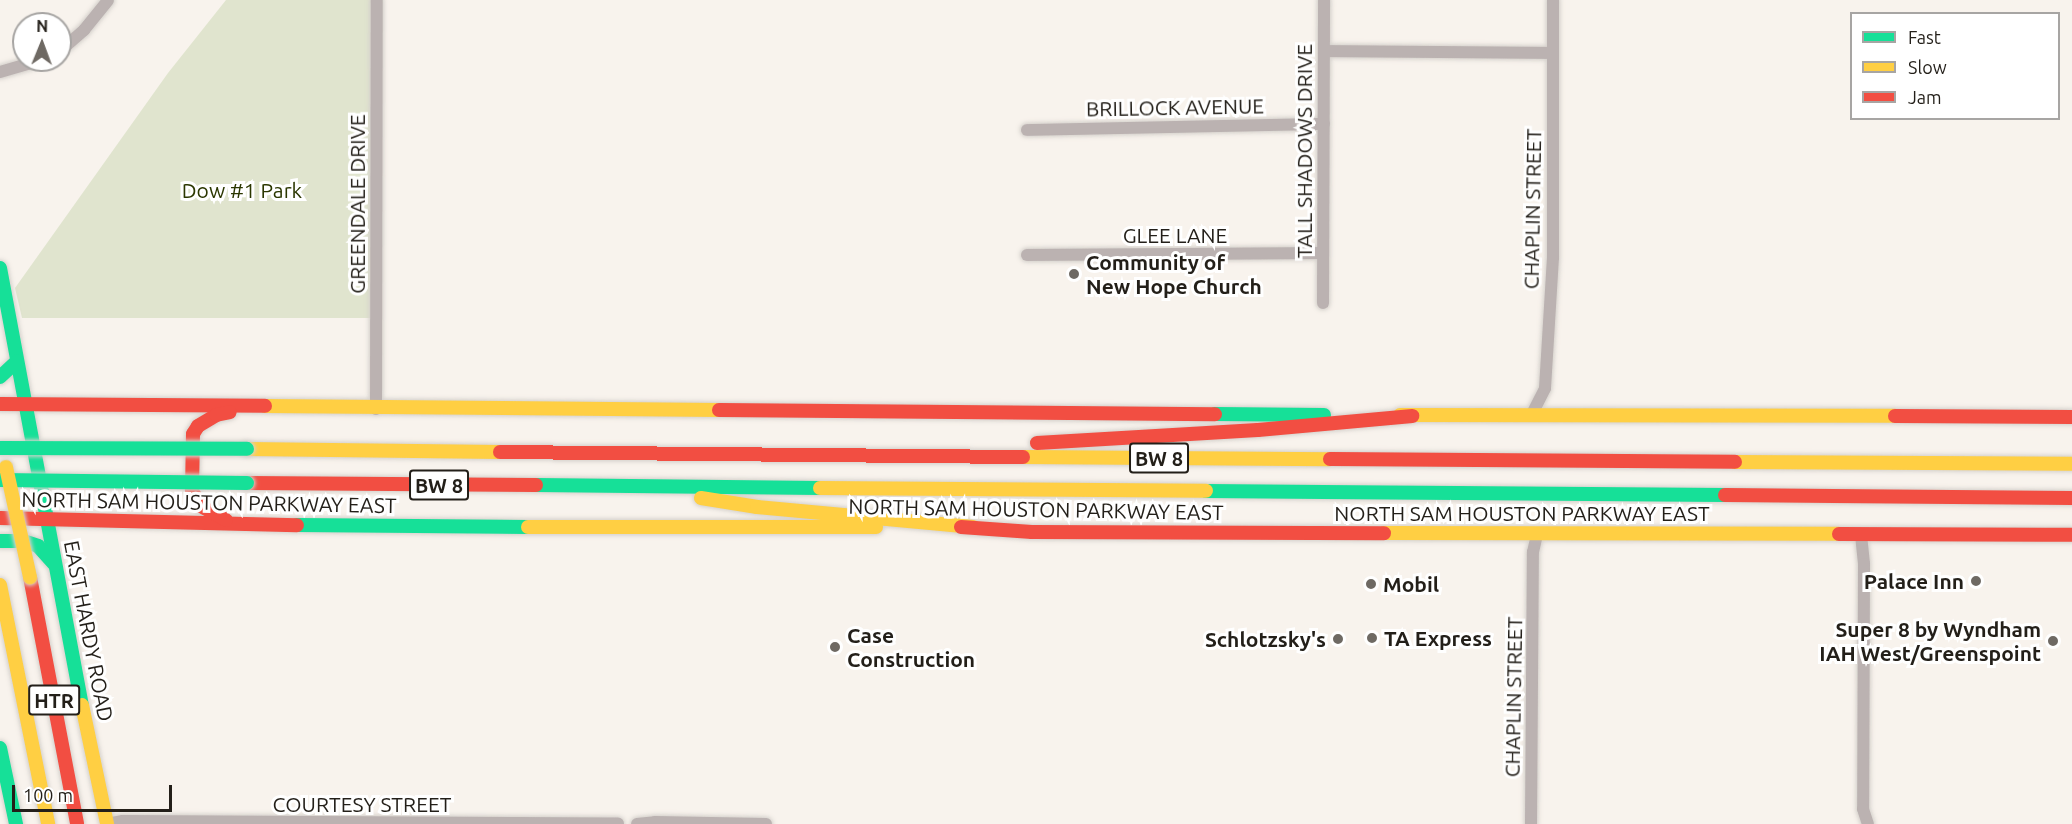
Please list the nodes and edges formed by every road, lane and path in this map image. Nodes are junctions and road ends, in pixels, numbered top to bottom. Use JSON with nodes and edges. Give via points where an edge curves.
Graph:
{"nodes":[{"id":1,"x":108,"y":0,"type":"edge"},
{"id":2,"x":377,"y":0,"type":"edge"},
{"id":3,"x":1324,"y":0,"type":"edge"},
{"id":4,"x":1553,"y":0,"type":"edge"},
{"id":5,"x":72,"y":40,"type":"edge"},
{"id":6,"x":1324,"y":51,"type":"junction"},
{"id":7,"x":1553,"y":53,"type":"junction"},
{"id":8,"x":1324,"y":124,"type":"junction"},
{"id":9,"x":1027,"y":130,"type":"dead end"},
{"id":10,"x":1323,"y":253,"type":"junction"},
{"id":11,"x":1027,"y":255,"type":"dead end"},
{"id":12,"x":0,"y":268,"type":"edge"},
{"id":13,"x":1323,"y":303,"type":"dead end"},
{"id":14,"x":17,"y":361,"type":"junction"},
{"id":15,"x":0,"y":377,"type":"edge"},
{"id":16,"x":0,"y":404,"type":"edge"},
{"id":17,"x":25,"y":405,"type":"junction"},
{"id":18,"x":256,"y":408,"type":"junction"},
{"id":19,"x":376,"y":409,"type":"junction"},
{"id":20,"x":1412,"y":416,"type":"junction"},
{"id":21,"x":1531,"y":416,"type":"junction"},
{"id":22,"x":2072,"y":417,"type":"edge"},
{"id":23,"x":0,"y":440,"type":"edge"},
{"id":24,"x":0,"y":448,"type":"edge"},
{"id":25,"x":634,"y":454,"type":"junction"},
{"id":26,"x":2072,"y":464,"type":"edge"},
{"id":27,"x":0,"y":480,"type":"edge"},
{"id":28,"x":631,"y":486,"type":"junction"},
{"id":29,"x":2072,"y":498,"type":"edge"},
{"id":30,"x":0,"y":518,"type":"edge"},
{"id":31,"x":47,"y":518,"type":"junction"},
{"id":32,"x":238,"y":524,"type":"junction"},
{"id":33,"x":973,"y":527,"type":"junction"},
{"id":34,"x":1537,"y":534,"type":"junction"},
{"id":35,"x":1861,"y":535,"type":"junction"},
{"id":36,"x":2072,"y":535,"type":"edge"},
{"id":37,"x":0,"y":542,"type":"edge"},
{"id":38,"x":56,"y":566,"type":"junction"},
{"id":39,"x":0,"y":585,"type":"edge"},
{"id":40,"x":0,"y":748,"type":"edge"},
{"id":41,"x":422,"y":823,"type":"edge"},
{"id":42,"x":16,"y":824,"type":"edge"},
{"id":43,"x":48,"y":824,"type":"edge"},
{"id":44,"x":77,"y":824,"type":"edge"},
{"id":45,"x":107,"y":824,"type":"edge"},
{"id":46,"x":618,"y":824,"type":"edge"},
{"id":47,"x":637,"y":824,"type":"edge"},
{"id":48,"x":765,"y":824,"type":"edge"},
{"id":49,"x":1531,"y":824,"type":"edge"},
{"id":50,"x":1868,"y":824,"type":"edge"}],
"edges":[{"from":1,"to":5,"type":"street"},
{"from":2,"to":19,"type":"street","name":"GREENDALE DRIVE"},
{"from":3,"to":6,"type":"street","name":"TALL SHADOWS DRIVE"},
{"from":4,"to":7,"type":"street","name":"CHAPLIN STREET"},
{"from":6,"to":7,"type":"street"},
{"from":6,"to":8,"type":"street","name":"TALL SHADOWS DRIVE"},
{"from":7,"to":21,"type":"street","name":"CHAPLIN STREET","via":[[1553,258],[1545,388]]},
{"from":8,"to":9,"type":"street","name":"BRILLOCK AVENUE"},
{"from":8,"to":10,"type":"street","name":"TALL SHADOWS DRIVE"},
{"from":10,"to":11,"type":"street","name":"GLEE LANE"},
{"from":10,"to":13,"type":"street","name":"TALL SHADOWS DRIVE"},
{"from":12,"to":14,"type":"main road","name":"EAST HARDY ROAD"},
{"from":14,"to":15,"type":"main road"},
{"from":14,"to":17,"type":"main road","name":"EAST HARDY ROAD"},
{"from":16,"to":17,"type":"main road"},
{"from":17,"to":18,"type":"main road"},
{"from":17,"to":31,"type":"main road","name":"EAST HARDY ROAD"},
{"from":18,"to":19,"type":"main road"},
{"from":18,"to":32,"type":"main road","via":[[216,415],[193,434],[192,491],[201,506],[213,515]]},
{"from":19,"to":20,"type":"main road"},
{"from":20,"to":21,"type":"main road"},
{"from":20,"to":25,"type":"main road","via":[[1042,443]]},
{"from":21,"to":22,"type":"main road"},
{"from":23,"to":44,"type":"main road","number":"HTR","bridge":true},
{"from":24,"to":25,"type":"main road","number":"BW 8","bridge":true},
{"from":25,"to":26,"type":"main road","number":"BW 8"},
{"from":27,"to":28,"type":"main road","name":"NORTH SAM HOUSTON PARKWAY EAST","number":"BW 8","bridge":true},
{"from":28,"to":29,"type":"main road","name":"NORTH SAM HOUSTON PARKWAY EAST","number":"BW 8"},
{"from":28,"to":33,"type":"main road","via":[[757,507]]},
{"from":30,"to":31,"type":"main road","name":"NORTH SAM HOUSTON PARKWAY EAST"},
{"from":31,"to":32,"type":"main road","name":"NORTH SAM HOUSTON PARKWAY EAST"},
{"from":31,"to":38,"type":"main road","name":"EAST HARDY ROAD"},
{"from":32,"to":33,"type":"main road","name":"NORTH SAM HOUSTON PARKWAY EAST"},
{"from":33,"to":34,"type":"main road","name":"NORTH SAM HOUSTON PARKWAY EAST","via":[[1042,532]]},
{"from":34,"to":35,"type":"main road","name":"NORTH SAM HOUSTON PARKWAY EAST"},
{"from":34,"to":49,"type":"street","name":"CHAPLIN STREET","via":[[1533,552]]},
{"from":35,"to":36,"type":"main road","name":"NORTH SAM HOUSTON PARKWAY EAST"},
{"from":35,"to":50,"type":"street","via":[[1863,809]]},
{"from":37,"to":38,"type":"main road","via":[[23,541],[38,546]]},
{"from":38,"to":45,"type":"main road","name":"EAST HARDY ROAD"},
{"from":39,"to":43,"type":"main road","number":"HTR"},
{"from":40,"to":42,"type":"main road"},
{"from":41,"to":45,"type":"street","name":"COURTESY STREET"},
{"from":41,"to":46,"type":"street","name":"COURTESY STREET"},
{"from":47,"to":48,"type":"street"}]}
